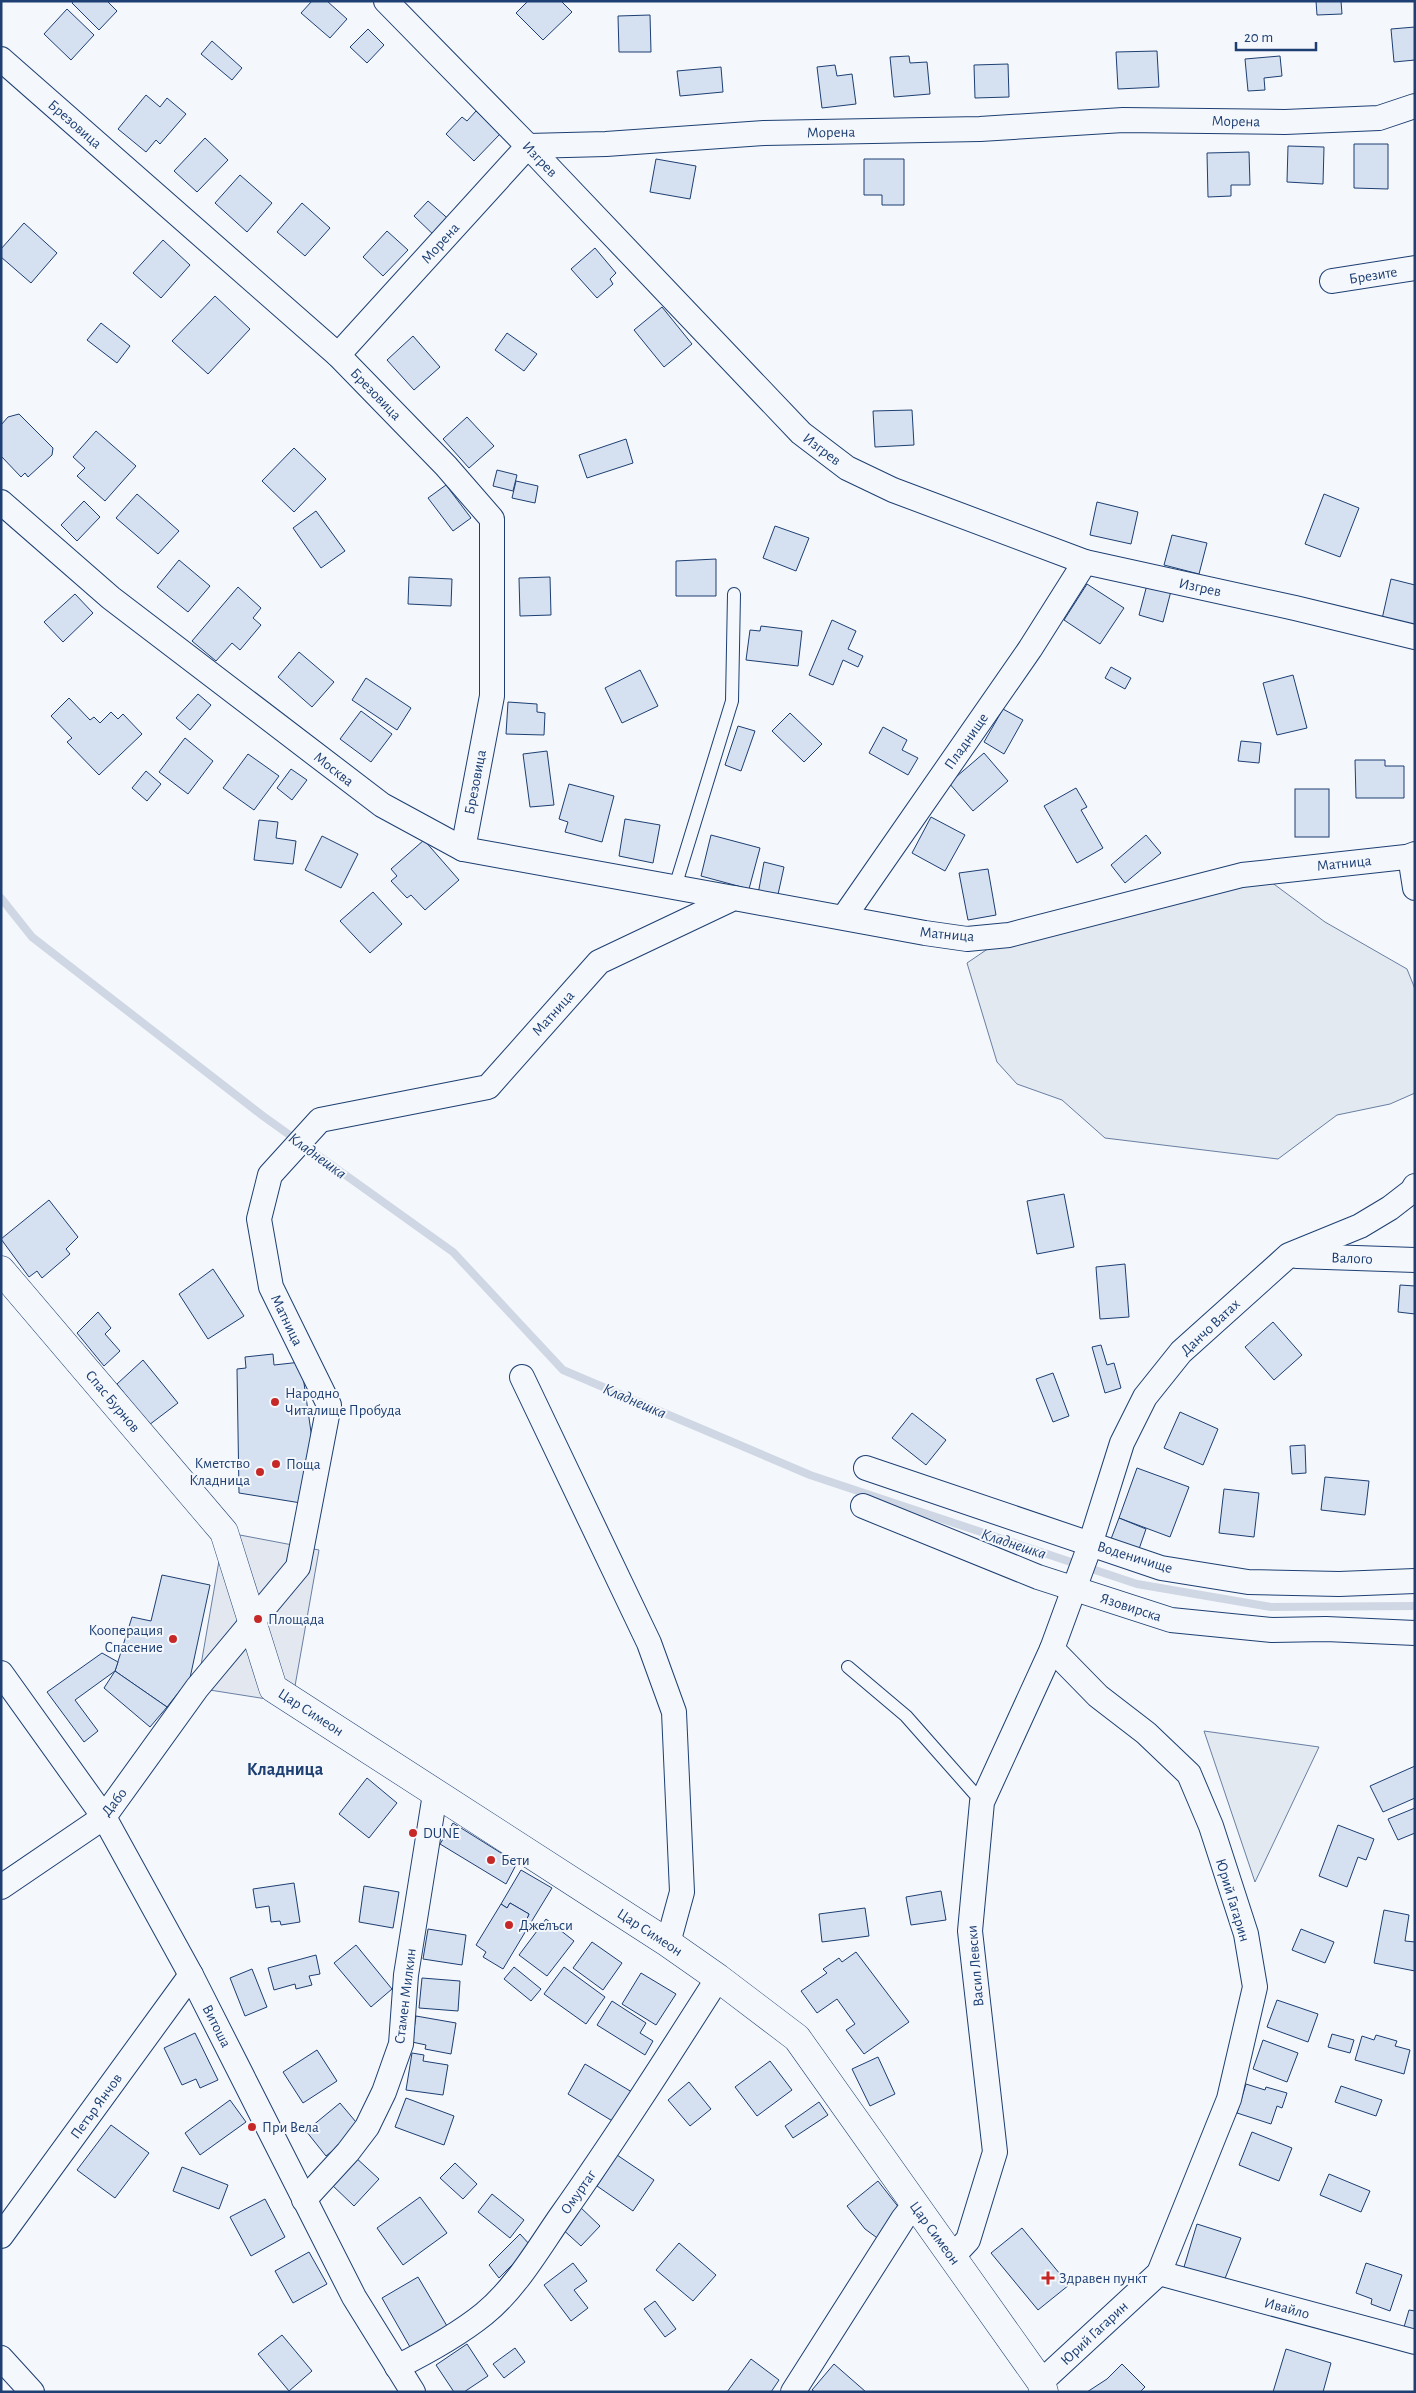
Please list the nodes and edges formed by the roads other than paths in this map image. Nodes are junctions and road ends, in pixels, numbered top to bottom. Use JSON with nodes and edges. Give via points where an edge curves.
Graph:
{"nodes":[{"id":1,"x":386,"y":1,"type":"edge"},
{"id":2,"x":1,"y":59,"type":"edge"},
{"id":3,"x":1415,"y":106,"type":"edge"},
{"id":4,"x":528,"y":146,"type":"junction"},
{"id":5,"x":1415,"y":268,"type":"edge"},
{"id":6,"x":1332,"y":281,"type":"dead end"},
{"id":7,"x":338,"y":355,"type":"junction"},
{"id":8,"x":1,"y":502,"type":"edge"},
{"id":9,"x":1085,"y":562,"type":"junction"},
{"id":10,"x":734,"y":594,"type":"dead end"},
{"id":11,"x":1415,"y":637,"type":"edge"},
{"id":12,"x":463,"y":849,"type":"junction"},
{"id":13,"x":1413,"y":855,"type":"edge"},
{"id":14,"x":675,"y":887,"type":"junction"},
{"id":15,"x":1415,"y":888,"type":"edge"},
{"id":16,"x":734,"y":898,"type":"junction"},
{"id":17,"x":844,"y":918,"type":"junction"},
{"id":18,"x":1415,"y":1186,"type":"edge"},
{"id":19,"x":1289,"y":1255,"type":"junction"},
{"id":20,"x":1415,"y":1260,"type":"edge"},
{"id":21,"x":1,"y":1270,"type":"edge"},
{"id":22,"x":522,"y":1377,"type":"dead end"},
{"id":23,"x":866,"y":1468,"type":"dead end"},
{"id":24,"x":863,"y":1506,"type":"dead end"},
{"id":25,"x":224,"y":1532,"type":"joint"},
{"id":26,"x":1090,"y":1545,"type":"junction"},
{"id":27,"x":1415,"y":1581,"type":"edge"},
{"id":28,"x":1075,"y":1585,"type":"junction"},
{"id":29,"x":252,"y":1621,"type":"junction"},
{"id":30,"x":1415,"y":1633,"type":"edge"},
{"id":31,"x":1052,"y":1649,"type":"junction"},
{"id":32,"x":848,"y":1667,"type":"dead end"},
{"id":33,"x":1,"y":1673,"type":"edge"},
{"id":34,"x":197,"y":1688,"type":"joint"},
{"id":35,"x":435,"y":1794,"type":"junction"},
{"id":36,"x":982,"y":1802,"type":"junction"},
{"id":37,"x":104,"y":1818,"type":"junction"},
{"id":38,"x":1,"y":1887,"type":"edge"},
{"id":39,"x":668,"y":1943,"type":"junction"},
{"id":40,"x":191,"y":1975,"type":"junction"},
{"id":41,"x":718,"y":1978,"type":"junction"},
{"id":42,"x":304,"y":2200,"type":"junction"},
{"id":43,"x":914,"y":2205,"type":"junction"},
{"id":44,"x":1,"y":2236,"type":"edge"},
{"id":45,"x":952,"y":2257,"type":"junction"},
{"id":46,"x":1159,"y":2273,"type":"junction"},
{"id":47,"x":1415,"y":2342,"type":"edge"},
{"id":48,"x":1,"y":2358,"type":"edge"},
{"id":49,"x":397,"y":2367,"type":"junction"},
{"id":50,"x":1043,"y":2387,"type":"edge"},
{"id":51,"x":32,"y":2392,"type":"edge"},
{"id":52,"x":413,"y":2392,"type":"edge"},
{"id":53,"x":793,"y":2392,"type":"edge"}],
"edges":[{"from":1,"to":4,"type":"street","name":"Изгрев"},
{"from":2,"to":7,"type":"street","name":"Брезовица"},
{"from":3,"to":4,"type":"street","name":"Морена","via":[[1379,118],[1285,122],[1123,120],[980,129],[764,133]]},
{"from":4,"to":7,"type":"street","name":"Морена"},
{"from":4,"to":9,"type":"street","name":"Изгрев","via":[[801,434],[847,468],[893,490]]},
{"from":5,"to":6,"type":"street","name":"Брезите"},
{"from":7,"to":12,"type":"street","name":"Брезовица","via":[[446,466],[492,519],[492,696]]},
{"from":8,"to":12,"type":"street","name":"Москва","via":[[111,598],[382,806]]},
{"from":9,"to":11,"type":"street","name":"Изгрев"},
{"from":9,"to":17,"type":"street","name":"Пладнище","via":[[1030,649]]},
{"from":10,"to":14,"type":"lane","via":[[732,701]]},
{"from":12,"to":14,"type":"street","name":"Москва"},
{"from":13,"to":15,"type":"street"},
{"from":13,"to":17,"type":"street","name":"Матница","via":[[1242,875],[1009,935],[968,938]]},
{"from":14,"to":16,"type":"street","name":"Москва"},
{"from":16,"to":17,"type":"street","name":"Матница"},
{"from":16,"to":29,"type":"street","name":"Матница","via":[[599,962],[488,1087],[320,1120],[270,1175],[259,1219],[271,1287],[329,1404],[298,1567]]},
{"from":18,"to":19,"type":"street","name":"Данчо Ватах","via":[[1390,1208],[1360,1226]]},
{"from":19,"to":20,"type":"street","name":"Валого"},
{"from":19,"to":26,"type":"street","name":"Данчо Ватах","via":[[1182,1352],[1145,1397],[1122,1443]]},
{"from":21,"to":25,"type":"street","name":"Спас Бурнов"},
{"from":22,"to":39,"type":"street","via":[[648,1643],[674,1712],[682,1892]]},
{"from":23,"to":26,"type":"street","name":"Воденичище"},
{"from":24,"to":28,"type":"street","name":"Язовирска","via":[[1038,1577]]},
{"from":25,"to":29,"type":"street","name":"Цар Симеон"},
{"from":26,"to":27,"type":"street","name":"Воденичище","via":[[1161,1568],[1248,1582],[1339,1584]]},
{"from":26,"to":28,"type":"street"},
{"from":28,"to":30,"type":"street","name":"Язовирска","via":[[1171,1620],[1272,1630]]},
{"from":28,"to":31,"type":"street"},
{"from":29,"to":34,"type":"street","name":"Матница"},
{"from":29,"to":35,"type":"street","name":"Цар Симеон","via":[[273,1688]]},
{"from":31,"to":36,"type":"street","name":"Васил Левски"},
{"from":31,"to":46,"type":"street","name":"Юрий Гагарин","via":[[1098,1696],[1146,1733],[1189,1774],[1246,1934],[1255,1987],[1229,2099]]},
{"from":32,"to":36,"type":"lane","via":[[906,1716]]},
{"from":33,"to":37,"type":"street","name":"Витоша"},
{"from":34,"to":37,"type":"street","name":"Дабо"},
{"from":35,"to":39,"type":"street","name":"Цар Симеон"},
{"from":35,"to":42,"type":"street","name":"Стамен Милкин","via":[[406,1975],[401,2044],[367,2127]]},
{"from":36,"to":45,"type":"street","name":"Васил Левски","via":[[970,1931],[995,2152],[968,2240]]},
{"from":37,"to":38,"type":"street","name":"Дабо"},
{"from":37,"to":40,"type":"street","name":"Витоша"},
{"from":39,"to":41,"type":"street","name":"Цар Симеон"},
{"from":40,"to":42,"type":"street","name":"Витоша"},
{"from":40,"to":44,"type":"street","name":"Петър Янчов"},
{"from":41,"to":43,"type":"street","name":"Цар Симеон","via":[[797,2038]]},
{"from":41,"to":49,"type":"street","name":"Омуртаг","via":[[619,2133],[510,2289],[461,2330]]},
{"from":42,"to":49,"type":"street","name":"Витоша","via":[[354,2297]]},
{"from":43,"to":45,"type":"street","name":"Цар Симеон"},
{"from":43,"to":53,"type":"street"},
{"from":45,"to":50,"type":"street","name":"Цар Симеон"},
{"from":46,"to":47,"type":"street","name":"Ивайло"},
{"from":46,"to":50,"type":"street","name":"Юрий Гагарин"},
{"from":48,"to":51,"type":"street"},
{"from":49,"to":52,"type":"street","name":"Витоша"}]}
